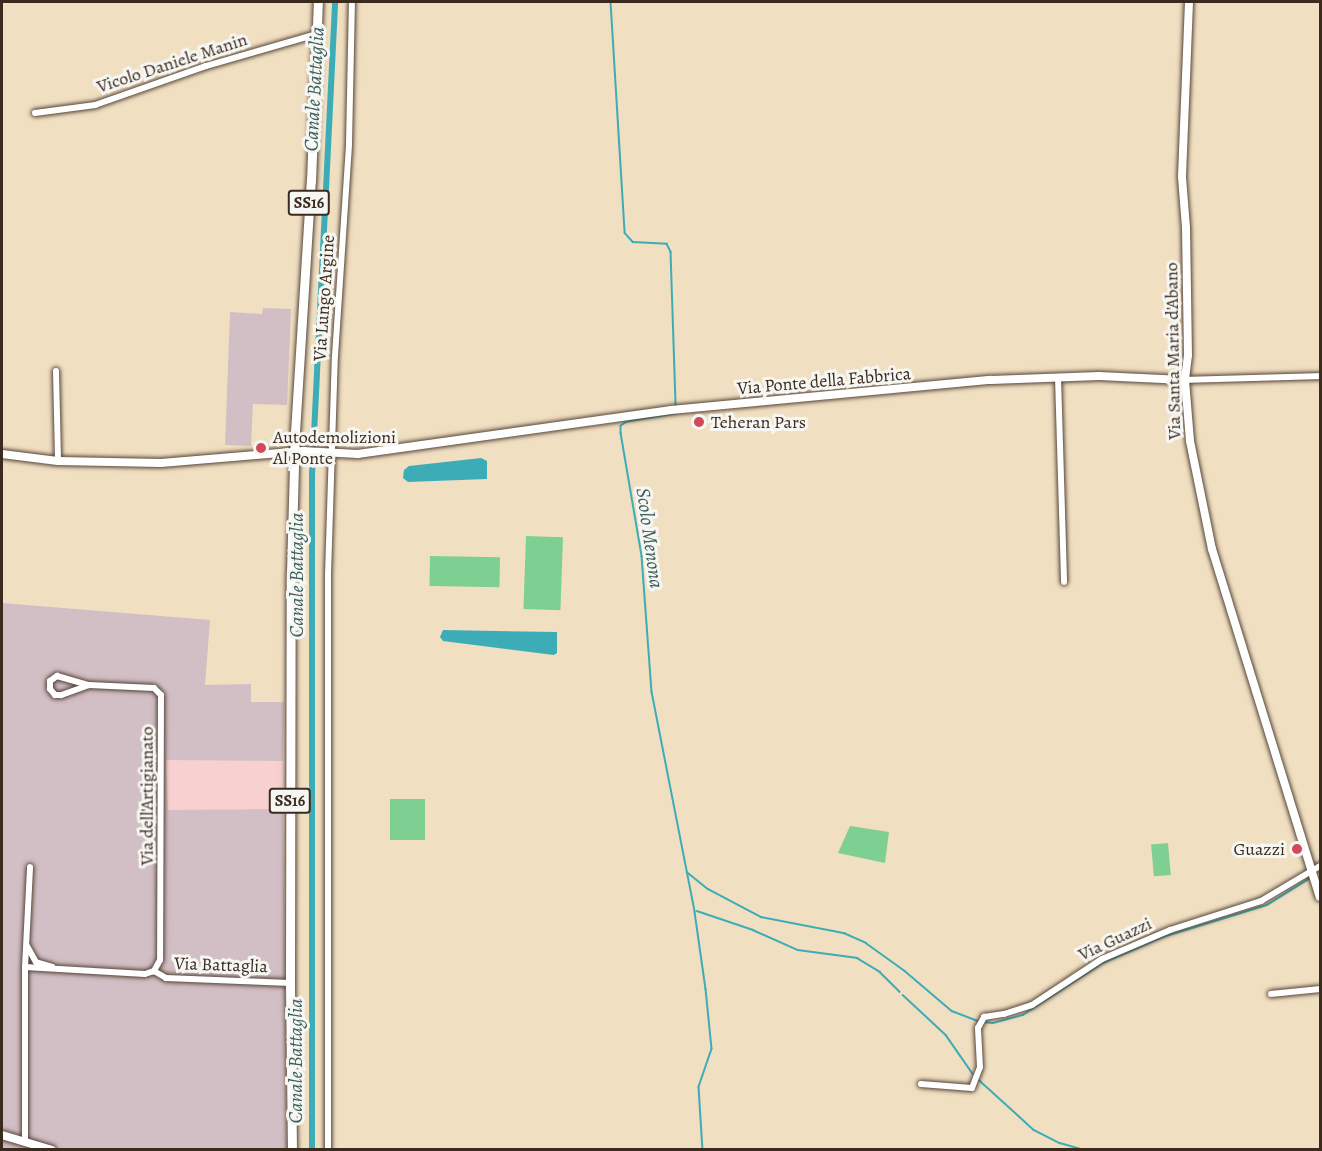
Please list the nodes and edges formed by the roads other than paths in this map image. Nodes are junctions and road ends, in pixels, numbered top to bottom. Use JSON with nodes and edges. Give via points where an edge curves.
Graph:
{"nodes":[{"id":1,"x":318,"y":2,"type":"edge"},
{"id":2,"x":352,"y":2,"type":"edge"},
{"id":3,"x":1189,"y":2,"type":"edge"},
{"id":4,"x":317,"y":34,"type":"junction"},
{"id":5,"x":35,"y":113,"type":"dead end"},
{"id":6,"x":56,"y":371,"type":"dead end"},
{"id":7,"x":1320,"y":376,"type":"edge"},
{"id":8,"x":1058,"y":377,"type":"junction"},
{"id":9,"x":1185,"y":380,"type":"junction"},
{"id":10,"x":299,"y":452,"type":"junction"},
{"id":11,"x":331,"y":452,"type":"junction"},
{"id":12,"x":2,"y":454,"type":"edge"},
{"id":13,"x":58,"y":461,"type":"junction"},
{"id":14,"x":1064,"y":582,"type":"dead end"},
{"id":15,"x":89,"y":686,"type":"junction"},
{"id":16,"x":1320,"y":866,"type":"edge"},
{"id":17,"x":30,"y":867,"type":"dead end"},
{"id":18,"x":1313,"y":873,"type":"junction"},
{"id":19,"x":1320,"y":897,"type":"edge"},
{"id":20,"x":26,"y":944,"type":"junction"},
{"id":21,"x":25,"y":967,"type":"junction"},
{"id":22,"x":58,"y":969,"type":"junction"},
{"id":23,"x":154,"y":971,"type":"junction"},
{"id":24,"x":290,"y":983,"type":"junction"},
{"id":25,"x":1320,"y":989,"type":"edge"},
{"id":26,"x":1271,"y":993,"type":"dead end"},
{"id":27,"x":921,"y":1084,"type":"dead end"},
{"id":28,"x":2,"y":1135,"type":"edge"},
{"id":29,"x":25,"y":1142,"type":"junction"},
{"id":30,"x":42,"y":1148,"type":"edge"},
{"id":31,"x":52,"y":1149,"type":"edge"},
{"id":32,"x":292,"y":1149,"type":"edge"},
{"id":33,"x":328,"y":1149,"type":"edge"}],
"edges":[{"from":1,"to":4,"type":"main road","number":"SS16"},
{"from":2,"to":11,"type":"street","name":"Via Lungo Argine","via":[[349,143]]},
{"from":3,"to":9,"type":"street","name":"Via Santa Maria d'Abano","via":[[1182,177],[1186,228]]},
{"from":4,"to":5,"type":"street","name":"Vicolo Daniele Manin","via":[[206,66],[95,105]]},
{"from":4,"to":10,"type":"main road","number":"SS16"},
{"from":6,"to":13,"type":"street"},
{"from":7,"to":9,"type":"street","name":"Via Ponte della Fabbrica"},
{"from":8,"to":9,"type":"street","name":"Via Ponte della Fabbrica"},
{"from":8,"to":11,"type":"street","name":"Via Ponte della Fabbrica","via":[[678,409],[372,453]]},
{"from":8,"to":14,"type":"street"},
{"from":9,"to":18,"type":"street","name":"Via Santa Maria d'Abano","via":[[1190,441],[1208,533]]},
{"from":10,"to":11,"type":"street","name":"Via Ponte della Fabbrica"},
{"from":10,"to":13,"type":"street","name":"Via Ponte della Fabbrica","via":[[161,463]]},
{"from":10,"to":24,"type":"main road","number":"SS16","via":[[290,670]]},
{"from":11,"to":33,"type":"street","via":[[326,662]]},
{"from":12,"to":13,"type":"street","name":"Via Ponte della Fabbrica"},
{"from":15,"to":15,"type":"street","via":[[57,676],[50,681],[50,689],[56,695]]},
{"from":15,"to":23,"type":"street","name":"Via dell'Artigianato","via":[[154,688],[161,694],[160,960]]},
{"from":16,"to":18,"type":"street","name":"Via Guazzi"},
{"from":17,"to":20,"type":"street"},
{"from":18,"to":19,"type":"street","name":"Via Santa Maria d'Abano"},
{"from":18,"to":27,"type":"street","name":"Via Guazzi","via":[[1261,901],[1170,930],[1102,959],[1032,1005],[981,1019],[980,1067],[972,1088]]},
{"from":20,"to":21,"type":"street"},
{"from":20,"to":22,"type":"street","via":[[36,962]]},
{"from":21,"to":22,"type":"street"},
{"from":21,"to":29,"type":"street"},
{"from":22,"to":23,"type":"street","via":[[145,974]]},
{"from":23,"to":24,"type":"street","name":"Via Battaglia","via":[[166,978]]},
{"from":24,"to":32,"type":"main road","number":"SS16"},
{"from":25,"to":26,"type":"street"},
{"from":28,"to":29,"type":"street"},
{"from":29,"to":30,"type":"street"},
{"from":30,"to":31,"type":"street"}]}
